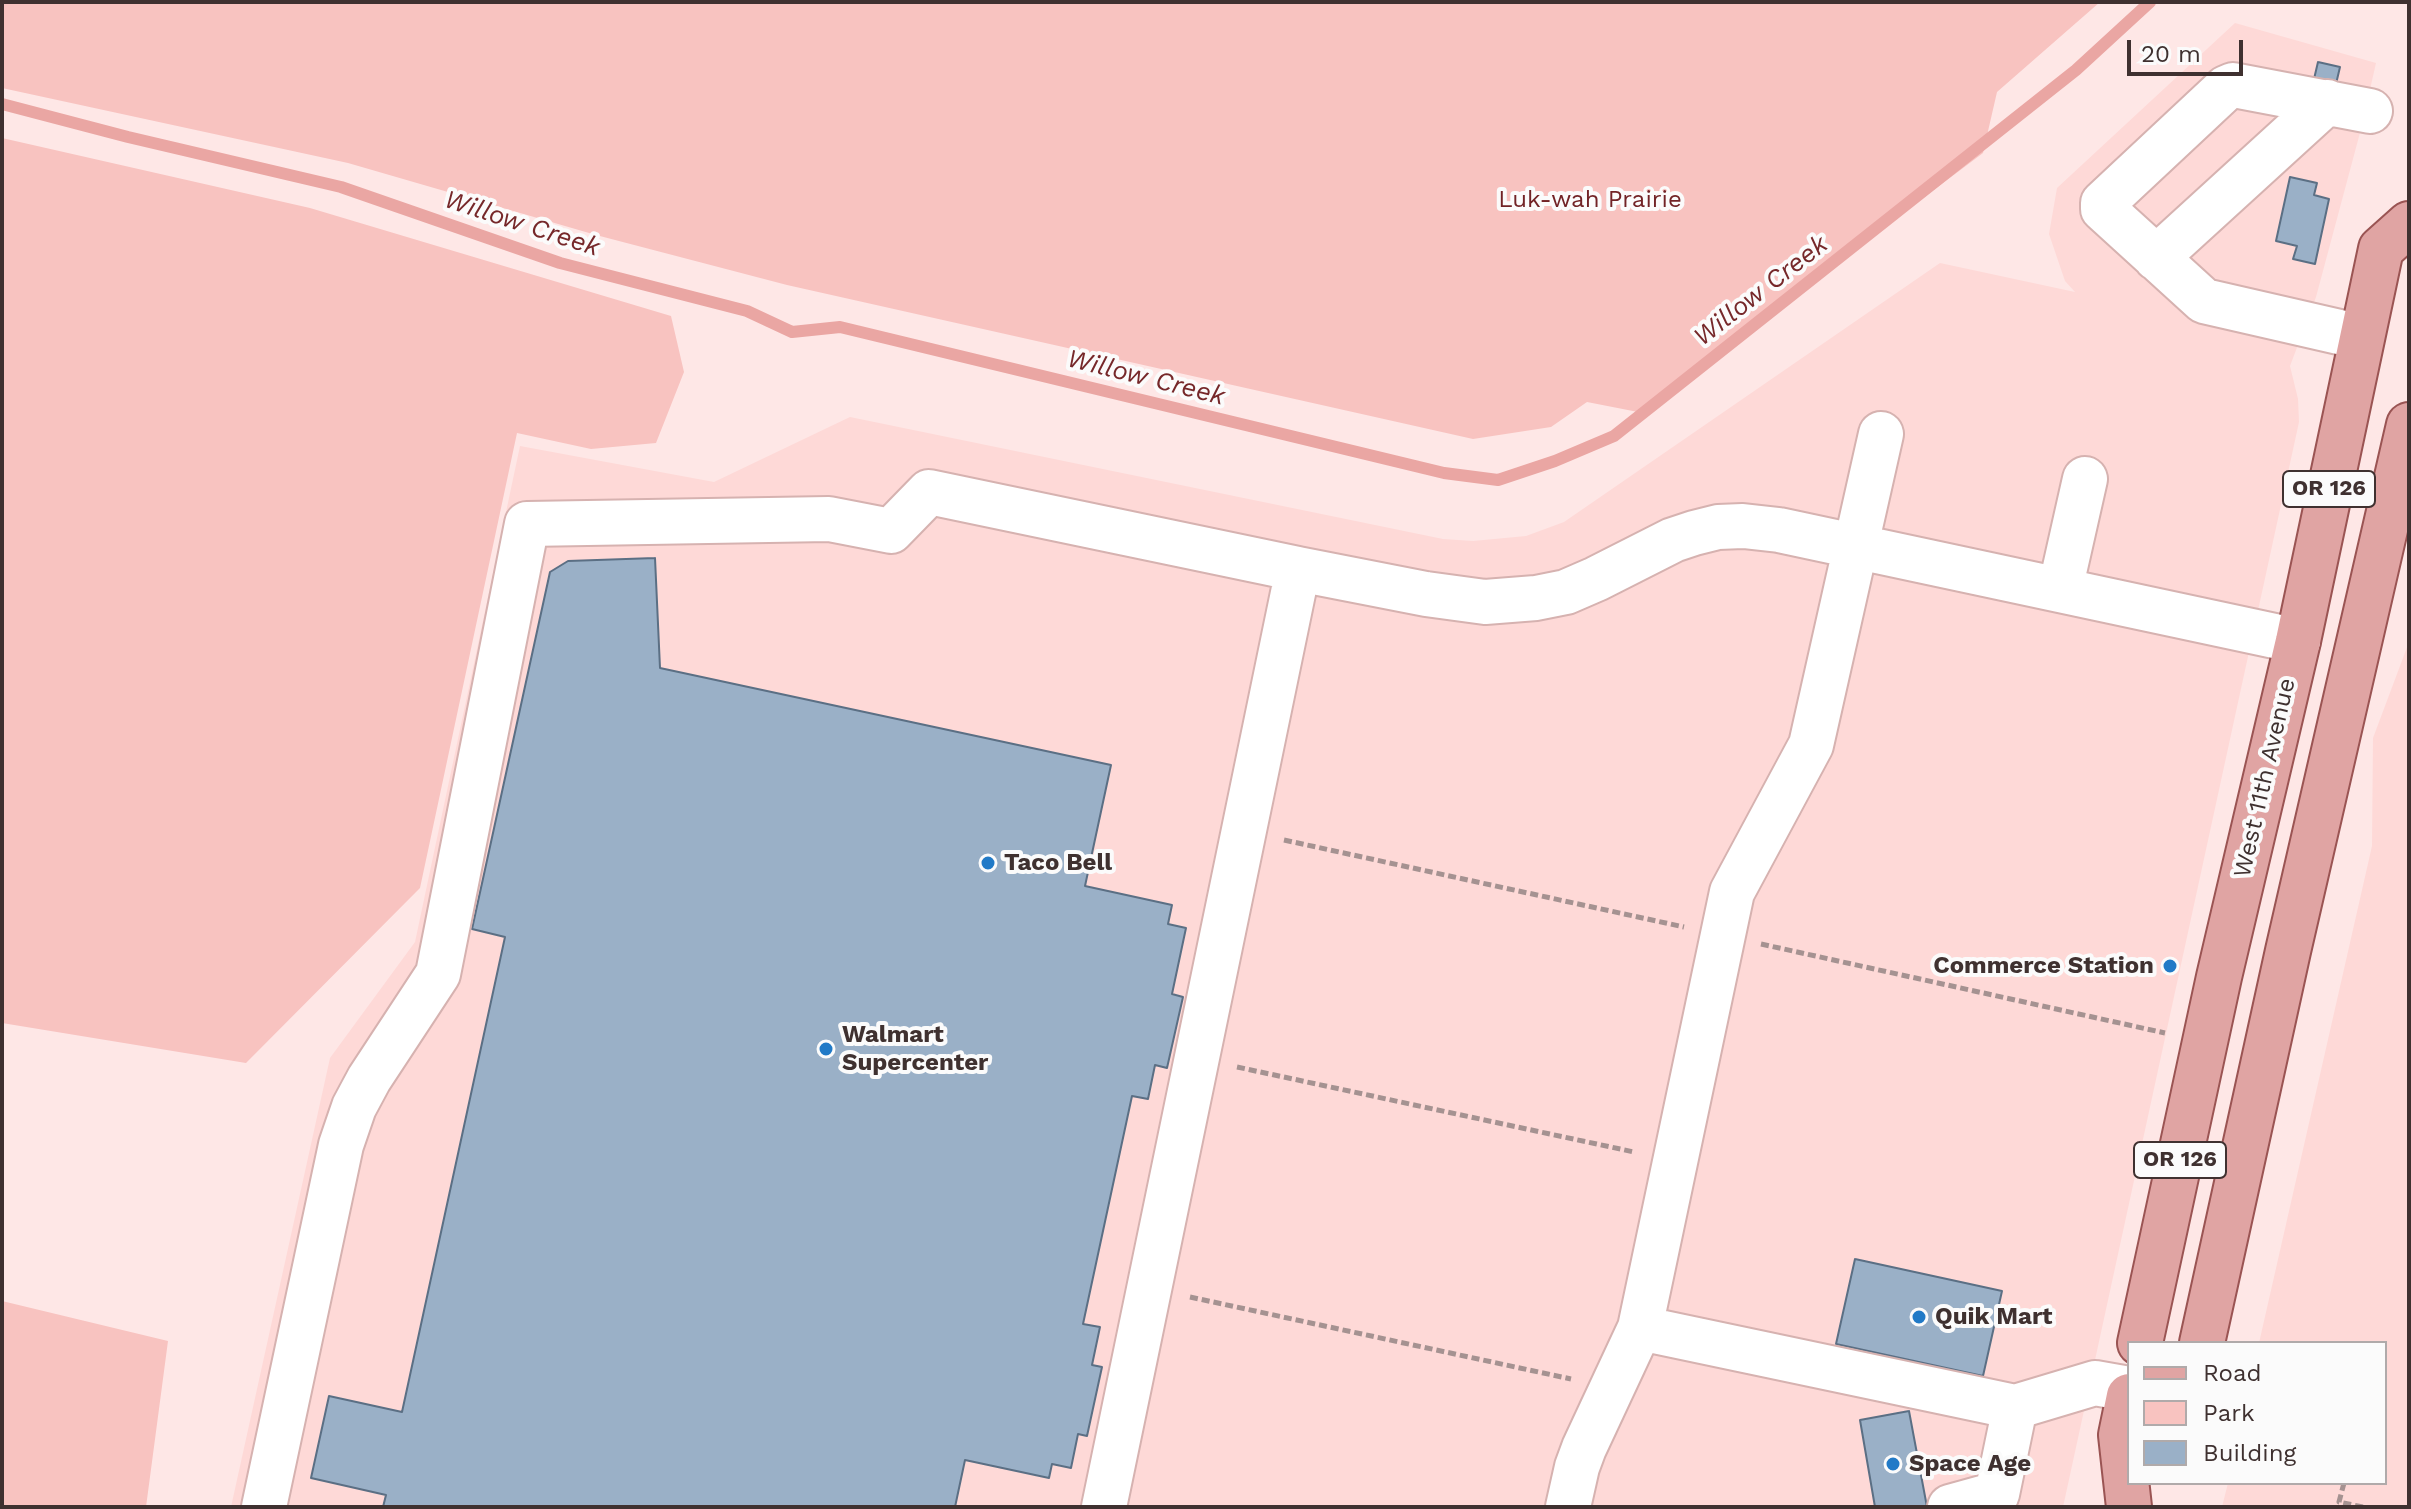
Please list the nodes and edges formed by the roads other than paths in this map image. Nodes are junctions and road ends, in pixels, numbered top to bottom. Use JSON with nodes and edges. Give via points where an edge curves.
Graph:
{"nodes":[{"id":1,"x":2327,"y":102,"type":"junction"},
{"id":2,"x":2370,"y":111,"type":"dead end"},
{"id":3,"x":2409,"y":224,"type":"edge"},
{"id":4,"x":2156,"y":258,"type":"junction"},
{"id":5,"x":2361,"y":337,"type":"junction"},
{"id":6,"x":2409,"y":425,"type":"edge"},
{"id":7,"x":1881,"y":434,"type":"dead end"},
{"id":8,"x":2085,"y":479,"type":"dead end"},
{"id":9,"x":1855,"y":546,"type":"junction"},
{"id":10,"x":1298,"y":569,"type":"junction"},
{"id":11,"x":2060,"y":590,"type":"junction"},
{"id":12,"x":2298,"y":641,"type":"junction"},
{"id":13,"x":2286,"y":689,"type":"junction"},
{"id":14,"x":2308,"y":864,"type":"junction"},
{"id":15,"x":1640,"y":1328,"type":"junction"},
{"id":16,"x":2140,"y":1341,"type":"edge"},
{"id":17,"x":2202,"y":1341,"type":"edge"},
{"id":18,"x":2127,"y":1389,"type":"edge"},
{"id":19,"x":2127,"y":1406,"type":"edge"},
{"id":20,"x":2015,"y":1407,"type":"junction"},
{"id":21,"x":2153,"y":1485,"type":"edge"},
{"id":22,"x":264,"y":1507,"type":"edge"},
{"id":23,"x":1104,"y":1507,"type":"edge"},
{"id":24,"x":1568,"y":1507,"type":"edge"},
{"id":25,"x":1950,"y":1507,"type":"edge"},
{"id":26,"x":2129,"y":1507,"type":"edge"},
{"id":27,"x":2138,"y":1507,"type":"edge"}],
"edges":[{"from":1,"to":2,"type":"lane"},
{"from":1,"to":4,"type":"lane"},
{"from":1,"to":4,"type":"lane","via":[[2241,85],[2226,88],[2103,203],[2103,209]]},
{"from":3,"to":5,"type":"main road","name":"West 11th Avenue","number":"OR 126","via":[[2381,249]]},
{"from":4,"to":5,"type":"lane","via":[[2204,301]]},
{"from":5,"to":12,"type":"main road","name":"West 11th Avenue","number":"OR 126"},
{"from":6,"to":14,"type":"main road","number":"OR 126"},
{"from":7,"to":9,"type":"lane"},
{"from":8,"to":11,"type":"lane"},
{"from":9,"to":10,"type":"lane","via":[[1779,530],[1718,527],[1673,540],[1566,592],[1485,602]]},
{"from":9,"to":11,"type":"lane"},
{"from":9,"to":15,"type":"lane","via":[[1811,745],[1732,892]]},
{"from":10,"to":22,"type":"lane","via":[[929,492],[891,531],[829,519],[527,524],[438,974],[369,1079],[341,1145]]},
{"from":10,"to":23,"type":"lane"},
{"from":11,"to":12,"type":"lane"},
{"from":12,"to":13,"type":"main road","name":"West 11th Avenue","number":"OR 126"},
{"from":13,"to":14,"type":"main road","via":[[2305,728],[2282,839],[2284,852]]},
{"from":13,"to":16,"type":"main road","name":"West 11th Avenue","number":"OR 126"},
{"from":14,"to":17,"type":"main road","number":"OR 126"},
{"from":15,"to":20,"type":"lane"},
{"from":15,"to":24,"type":"lane","via":[[1577,1467]]},
{"from":18,"to":20,"type":"lane","via":[[2095,1383]]},
{"from":19,"to":26,"type":"main road","via":[[2121,1435]]},
{"from":20,"to":25,"type":"lane","via":[[1997,1494]]},
{"from":21,"to":27,"type":"main road"}]}
